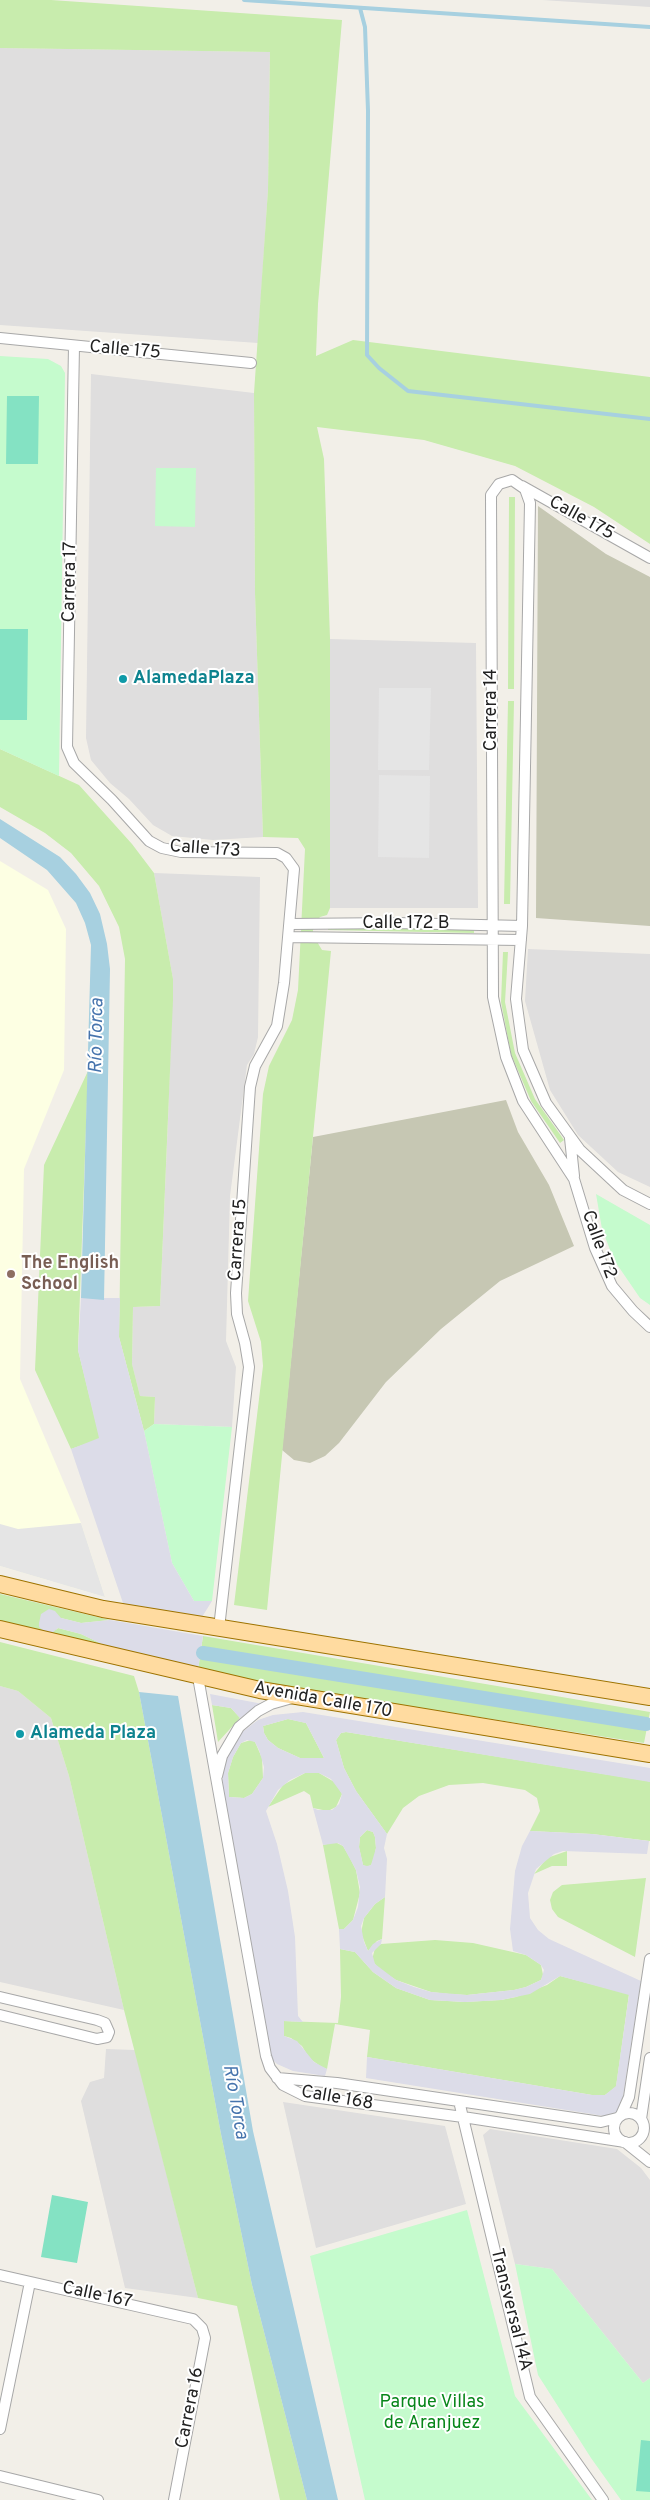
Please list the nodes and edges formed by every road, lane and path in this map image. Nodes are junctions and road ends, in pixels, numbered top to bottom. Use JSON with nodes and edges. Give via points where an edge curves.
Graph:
{"nodes":[{"id":1,"x":0,"y":338,"type":"edge"},
{"id":2,"x":74,"y":346,"type":"junction"},
{"id":3,"x":250,"y":363,"type":"dead end"},
{"id":4,"x":512,"y":480,"type":"junction"},
{"id":5,"x":650,"y":558,"type":"edge"},
{"id":6,"x":112,"y":800,"type":"joint"},
{"id":7,"x":286,"y":858,"type":"joint"},
{"id":8,"x":290,"y":924,"type":"junction"},
{"id":9,"x":491,"y":925,"type":"junction"},
{"id":10,"x":522,"y":926,"type":"junction"},
{"id":11,"x":288,"y":937,"type":"junction"},
{"id":12,"x":492,"y":939,"type":"junction"},
{"id":13,"x":520,"y":940,"type":"junction"},
{"id":14,"x":570,"y":1136,"type":"junction"},
{"id":15,"x":574,"y":1179,"type":"junction"},
{"id":16,"x":650,"y":1204,"type":"edge"},
{"id":17,"x":650,"y":1327,"type":"edge"},
{"id":18,"x":0,"y":1584,"type":"edge"},
{"id":19,"x":219,"y":1628,"type":"junction"},
{"id":20,"x":0,"y":1629,"type":"edge"},
{"id":21,"x":198,"y":1677,"type":"junction"},
{"id":22,"x":299,"y":1697,"type":"junction"},
{"id":23,"x":650,"y":1697,"type":"edge"},
{"id":24,"x":650,"y":1754,"type":"edge"},
{"id":25,"x":216,"y":1789,"type":"junction"},
{"id":26,"x":650,"y":1959,"type":"edge"},
{"id":27,"x":0,"y":1997,"type":"edge"},
{"id":28,"x":0,"y":2015,"type":"edge"},
{"id":29,"x":650,"y":2058,"type":"edge"},
{"id":30,"x":277,"y":2078,"type":"junction"},
{"id":31,"x":459,"y":2101,"type":"junction"},
{"id":32,"x":463,"y":2117,"type":"junction"},
{"id":33,"x":619,"y":2117,"type":"junction"},
{"id":34,"x":645,"y":2128,"type":"edge"},
{"id":35,"x":625,"y":2142,"type":"junction"},
{"id":36,"x":650,"y":2162,"type":"edge"},
{"id":37,"x":0,"y":2275,"type":"edge"},
{"id":38,"x":30,"y":2282,"type":"junction"},
{"id":39,"x":193,"y":2319,"type":"joint"},
{"id":40,"x":0,"y":2429,"type":"edge"},
{"id":41,"x":0,"y":2476,"type":"edge"},
{"id":42,"x":98,"y":2500,"type":"edge"},
{"id":43,"x":174,"y":2500,"type":"edge"},
{"id":44,"x":604,"y":2500,"type":"edge"}],
"edges":[{"from":1,"to":2,"type":"street","name":"Calle 175"},
{"from":2,"to":3,"type":"street","name":"Calle 175"},
{"from":2,"to":6,"type":"street","name":"Carrera 17","via":[[67,747],[74,763]]},
{"from":4,"to":5,"type":"street","name":"Calle 175"},
{"from":4,"to":9,"type":"street","name":"Carrera 14","via":[[499,484],[492,495]]},
{"from":4,"to":10,"type":"street","via":[[525,489],[530,503]]},
{"from":6,"to":7,"type":"street","name":"Calle 173","via":[[149,841],[162,848],[181,852],[277,854]]},
{"from":7,"to":8,"type":"street","name":"Carrera 15","via":[[294,869]]},
{"from":8,"to":9,"type":"street","name":"Calle 172 B"},
{"from":8,"to":11,"type":"street","name":"Carrera 15"},
{"from":9,"to":10,"type":"street","name":"Calle 172 B"},
{"from":9,"to":12,"type":"street","name":"Carrera 14"},
{"from":10,"to":13,"type":"street"},
{"from":11,"to":12,"type":"street","name":"Calle 172 B"},
{"from":11,"to":19,"type":"street","name":"Carrera 15","via":[[277,1026],[255,1066],[250,1087],[236,1293],[237,1314],[249,1368]]},
{"from":12,"to":13,"type":"street","name":"Calle 172 B"},
{"from":12,"to":15,"type":"street","name":"Carrera 14","via":[[492,997],[506,1057],[523,1101]]},
{"from":13,"to":14,"type":"street","via":[[516,999],[523,1050],[546,1103]]},
{"from":14,"to":15,"type":"street"},
{"from":14,"to":16,"type":"street","via":[[580,1150],[624,1190]]},
{"from":15,"to":17,"type":"street","name":"Calle 172","via":[[595,1248],[612,1286]]},
{"from":18,"to":19,"type":"main road","via":[[103,1609]]},
{"from":19,"to":23,"type":"main road"},
{"from":20,"to":21,"type":"main road","name":"Avenida Calle 170"},
{"from":21,"to":22,"type":"main road","name":"Avenida Calle 170"},
{"from":21,"to":25,"type":"street"},
{"from":22,"to":24,"type":"main road","name":"Avenida Calle 170"},
{"from":22,"to":25,"type":"street","via":[[270,1704],[239,1727],[222,1756]]},
{"from":25,"to":30,"type":"street","via":[[266,2056]]},
{"from":26,"to":33,"type":"street","via":[[629,2097]]},
{"from":27,"to":28,"type":"street","via":[[97,2020],[104,2023],[109,2032],[97,2039]]},
{"from":29,"to":34,"type":"street"},
{"from":30,"to":31,"type":"street","name":"Calle 168","via":[[337,2083]]},
{"from":30,"to":32,"type":"street","name":"Calle 168","via":[[290,2090],[305,2096]]},
{"from":31,"to":32,"type":"street","name":"Transversal 14A"},
{"from":31,"to":33,"type":"street","name":"Calle 168","via":[[601,2122]]},
{"from":32,"to":35,"type":"street","name":"Calle 168"},
{"from":32,"to":44,"type":"street","name":"Transversal 14A","via":[[530,2397]]},
{"from":33,"to":34,"type":"street","via":[[631,2113]]},
{"from":33,"to":35,"type":"street","via":[[615,2132]]},
{"from":34,"to":35,"type":"street","via":[[639,2140]]},
{"from":35,"to":36,"type":"street"},
{"from":37,"to":38,"type":"street","name":"Calle 167"},
{"from":38,"to":39,"type":"street","name":"Calle 167"},
{"from":38,"to":40,"type":"street"},
{"from":39,"to":43,"type":"street","name":"Carrera 16","via":[[202,2328],[205,2338]]},
{"from":41,"to":42,"type":"street"}]}
